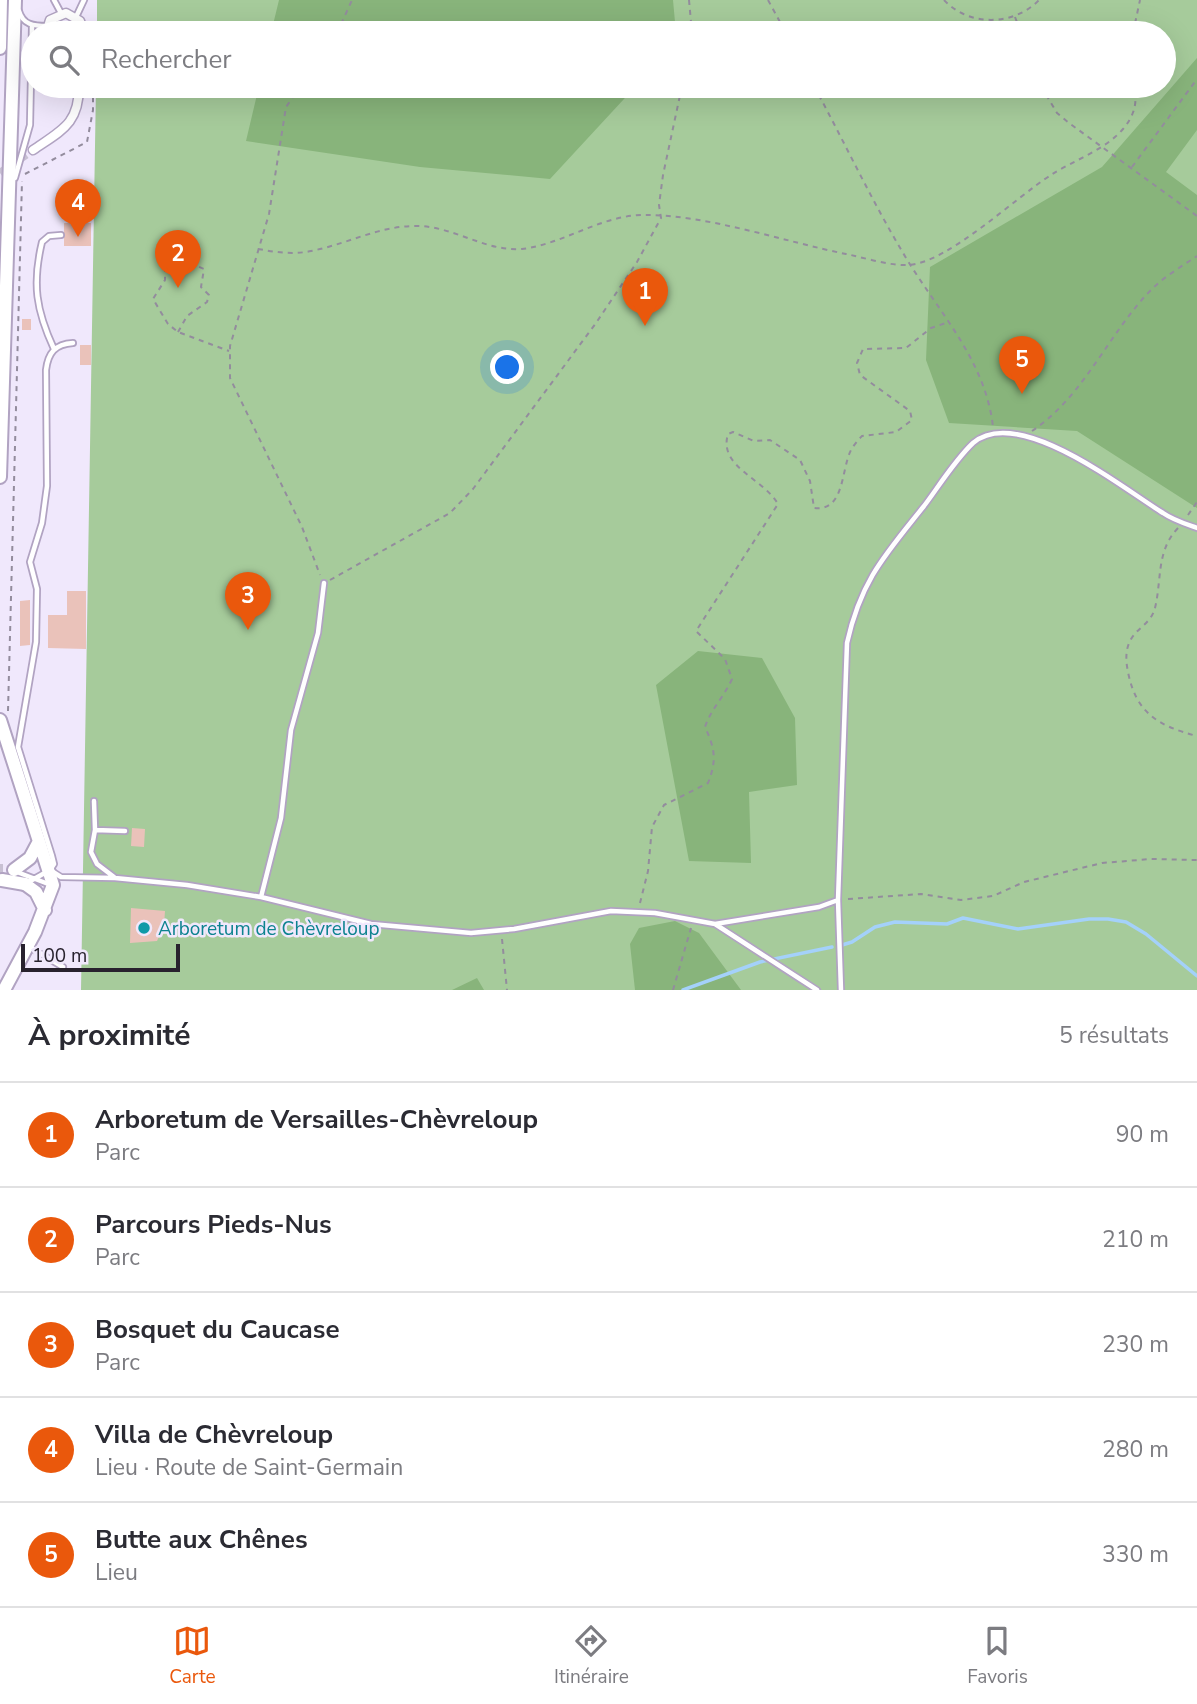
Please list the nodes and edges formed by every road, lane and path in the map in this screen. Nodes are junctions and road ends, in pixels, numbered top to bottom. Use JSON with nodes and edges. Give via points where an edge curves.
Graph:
{"nodes":[{"id":1,"x":1,"y":0,"type":"edge"},
{"id":2,"x":17,"y":0,"type":"edge"},
{"id":3,"x":54,"y":0,"type":"edge"},
{"id":4,"x":84,"y":0,"type":"edge"},
{"id":5,"x":352,"y":0,"type":"edge"},
{"id":6,"x":689,"y":0,"type":"edge"},
{"id":7,"x":768,"y":0,"type":"edge"},
{"id":8,"x":944,"y":0,"type":"edge"},
{"id":9,"x":1040,"y":0,"type":"edge"},
{"id":10,"x":1140,"y":0,"type":"edge"},
{"id":11,"x":61,"y":13,"type":"junction"},
{"id":12,"x":1015,"y":16,"type":"junction"},
{"id":13,"x":76,"y":17,"type":"junction"},
{"id":14,"x":27,"y":21,"type":"edge"},
{"id":15,"x":54,"y":21,"type":"edge"},
{"id":16,"x":78,"y":21,"type":"edge"},
{"id":17,"x":342,"y":21,"type":"edge"},
{"id":18,"x":691,"y":21,"type":"edge"},
{"id":19,"x":779,"y":21,"type":"edge"},
{"id":20,"x":1017,"y":21,"type":"edge"},
{"id":21,"x":1136,"y":21,"type":"edge"},
{"id":22,"x":0,"y":48,"type":"edge"},
{"id":23,"x":1197,"y":79,"type":"edge"},
{"id":24,"x":31,"y":98,"type":"edge"},
{"id":25,"x":79,"y":98,"type":"edge"},
{"id":26,"x":93,"y":98,"type":"edge"},
{"id":27,"x":292,"y":98,"type":"edge"},
{"id":28,"x":679,"y":98,"type":"edge"},
{"id":29,"x":821,"y":98,"type":"edge"},
{"id":30,"x":1048,"y":98,"type":"edge"},
{"id":31,"x":1137,"y":98,"type":"edge"},
{"id":32,"x":1101,"y":146,"type":"junction"},
{"id":33,"x":33,"y":150,"type":"tunnel mouth"},
{"id":34,"x":1132,"y":168,"type":"junction"},
{"id":35,"x":6,"y":209,"type":"junction"},
{"id":36,"x":1197,"y":216,"type":"edge"},
{"id":37,"x":661,"y":218,"type":"junction"},
{"id":38,"x":61,"y":235,"type":"dead end"},
{"id":39,"x":258,"y":249,"type":"junction"},
{"id":40,"x":1197,"y":256,"type":"edge"},
{"id":41,"x":1192,"y":260,"type":"junction"},
{"id":42,"x":1197,"y":263,"type":"edge"},
{"id":43,"x":911,"y":265,"type":"junction"},
{"id":44,"x":949,"y":322,"type":"junction"},
{"id":45,"x":178,"y":332,"type":"junction"},
{"id":46,"x":73,"y":342,"type":"dead end"},
{"id":47,"x":54,"y":349,"type":"junction"},
{"id":48,"x":230,"y":352,"type":"junction"},
{"id":49,"x":994,"y":435,"type":"junction"},
{"id":50,"x":1025,"y":436,"type":"junction"},
{"id":51,"x":0,"y":477,"type":"edge"},
{"id":52,"x":1197,"y":502,"type":"edge"},
{"id":53,"x":1183,"y":522,"type":"junction"},
{"id":54,"x":1197,"y":528,"type":"edge"},
{"id":55,"x":324,"y":583,"type":"junction"},
{"id":56,"x":4,"y":717,"type":"edge"},
{"id":57,"x":1197,"y":736,"type":"edge"},
{"id":58,"x":24,"y":785,"type":"junction"},
{"id":59,"x":94,"y":801,"type":"dead end"},
{"id":60,"x":95,"y":830,"type":"junction"},
{"id":61,"x":125,"y":831,"type":"dead end"},
{"id":62,"x":38,"y":844,"type":"junction"},
{"id":63,"x":1197,"y":860,"type":"edge"},
{"id":64,"x":55,"y":877,"type":"junction"},
{"id":65,"x":115,"y":878,"type":"junction"},
{"id":66,"x":27,"y":882,"type":"junction"},
{"id":67,"x":261,"y":897,"type":"junction"},
{"id":68,"x":838,"y":900,"type":"junction"},
{"id":69,"x":45,"y":910,"type":"junction"},
{"id":70,"x":638,"y":911,"type":"junction"},
{"id":71,"x":693,"y":920,"type":"junction"},
{"id":72,"x":715,"y":924,"type":"junction"},
{"id":73,"x":503,"y":930,"type":"junction"},
{"id":74,"x":28,"y":946,"type":"junction"},
{"id":75,"x":63,"y":967,"type":"dead end"},
{"id":76,"x":673,"y":989,"type":"edge"},
{"id":77,"x":4,"y":990,"type":"edge"},
{"id":78,"x":507,"y":990,"type":"edge"},
{"id":79,"x":817,"y":990,"type":"edge"},
{"id":80,"x":841,"y":990,"type":"edge"}],
"edges":[{"from":1,"to":22,"type":"main road"},
{"from":2,"to":14,"type":"lane"},
{"from":2,"to":35,"type":"main road"},
{"from":3,"to":11,"type":"lane"},
{"from":4,"to":13,"type":"lane"},
{"from":5,"to":17,"type":"path"},
{"from":6,"to":18,"type":"path"},
{"from":7,"to":19,"type":"path"},
{"from":8,"to":12,"type":"path","via":[[979,19]]},
{"from":9,"to":12,"type":"path"},
{"from":10,"to":21,"type":"path"},
{"from":11,"to":13,"type":"street"},
{"from":11,"to":15,"type":"street"},
{"from":12,"to":20,"type":"path"},
{"from":13,"to":16,"type":"street"},
{"from":23,"to":34,"type":"path"},
{"from":24,"to":35,"type":"lane","via":[[30,125]]},
{"from":25,"to":33,"type":"street","via":[[70,122]]},
{"from":26,"to":56,"type":"path","via":[[87,142],[22,175],[14,566]]},
{"from":27,"to":39,"type":"path","via":[[286,107],[269,214]]},
{"from":28,"to":37,"type":"path","via":[[663,175]]},
{"from":29,"to":43,"type":"path"},
{"from":30,"to":32,"type":"path","via":[[1057,113]]},
{"from":31,"to":32,"type":"path","via":[[1133,117]]},
{"from":32,"to":34,"type":"path"},
{"from":32,"to":43,"type":"path","via":[[1050,175],[952,248]]},
{"from":34,"to":36,"type":"path"},
{"from":35,"to":51,"type":"main road"},
{"from":37,"to":39,"type":"path","via":[[628,217],[520,249],[421,226],[353,237],[311,251]]},
{"from":37,"to":43,"type":"path","via":[[684,218]]},
{"from":37,"to":55,"type":"path","via":[[596,323],[473,489],[450,513]]},
{"from":38,"to":47,"type":"lane","via":[[42,242],[37,270],[38,314]]},
{"from":39,"to":48,"type":"path"},
{"from":40,"to":41,"type":"path"},
{"from":41,"to":42,"type":"path"},
{"from":41,"to":50,"type":"path","via":[[1150,291],[1047,421]]},
{"from":43,"to":44,"type":"path"},
{"from":44,"to":49,"type":"path","via":[[980,372],[990,400]]},
{"from":44,"to":70,"type":"path","via":[[932,328],[906,348],[863,349],[857,363],[860,375],[910,411],[912,421],[896,432],[862,436],[850,451],[834,501],[822,509],[814,508],[811,501],[803,464],[785,447],[733,432],[728,435],[725,445],[733,463],[770,490],[778,504],[696,631],[725,659],[732,679],[705,727],[716,762],[708,783],[664,805],[652,827]]},
{"from":45,"to":45,"type":"path","via":[[153,299],[166,280],[165,270],[172,263],[186,261],[204,269],[201,288],[209,295]]},
{"from":45,"to":48,"type":"path"},
{"from":46,"to":47,"type":"lane"},
{"from":47,"to":58,"type":"lane","via":[[46,370],[47,486],[30,562],[37,589],[36,642],[18,747]]},
{"from":48,"to":55,"type":"path","via":[[230,378]]},
{"from":49,"to":50,"type":"lane"},
{"from":49,"to":68,"type":"lane","via":[[975,442],[877,565],[856,605],[847,643]]},
{"from":50,"to":53,"type":"lane","via":[[1094,468]]},
{"from":52,"to":53,"type":"path"},
{"from":53,"to":54,"type":"lane"},
{"from":53,"to":57,"type":"path","via":[[1167,540],[1154,611],[1131,638],[1126,660],[1136,701],[1144,712]]},
{"from":55,"to":67,"type":"lane","via":[[318,633],[291,730],[281,818]]},
{"from":56,"to":58,"type":"main road"},
{"from":58,"to":62,"type":"main road"},
{"from":58,"to":64,"type":"lane","via":[[52,856]]},
{"from":59,"to":60,"type":"lane"},
{"from":60,"to":61,"type":"lane"},
{"from":60,"to":65,"type":"lane","via":[[90,852]]},
{"from":62,"to":64,"type":"main road"},
{"from":62,"to":66,"type":"main road","via":[[30,858],[6,873]]},
{"from":63,"to":68,"type":"path","via":[[1102,863],[1024,882],[993,896],[961,900],[921,894]]},
{"from":64,"to":65,"type":"lane"},
{"from":64,"to":66,"type":"lane"},
{"from":64,"to":66,"type":"lane"},
{"from":64,"to":69,"type":"main road"},
{"from":65,"to":67,"type":"lane"},
{"from":66,"to":69,"type":"main road"},
{"from":67,"to":73,"type":"lane","via":[[371,924],[471,933]]},
{"from":68,"to":72,"type":"lane"},
{"from":68,"to":80,"type":"lane"},
{"from":69,"to":74,"type":"main road"},
{"from":70,"to":71,"type":"lane"},
{"from":70,"to":73,"type":"lane","via":[[584,914]]},
{"from":71,"to":72,"type":"lane"},
{"from":71,"to":76,"type":"path"},
{"from":72,"to":79,"type":"lane"},
{"from":73,"to":78,"type":"path"},
{"from":74,"to":75,"type":"lane"},
{"from":74,"to":77,"type":"main road"}]}
